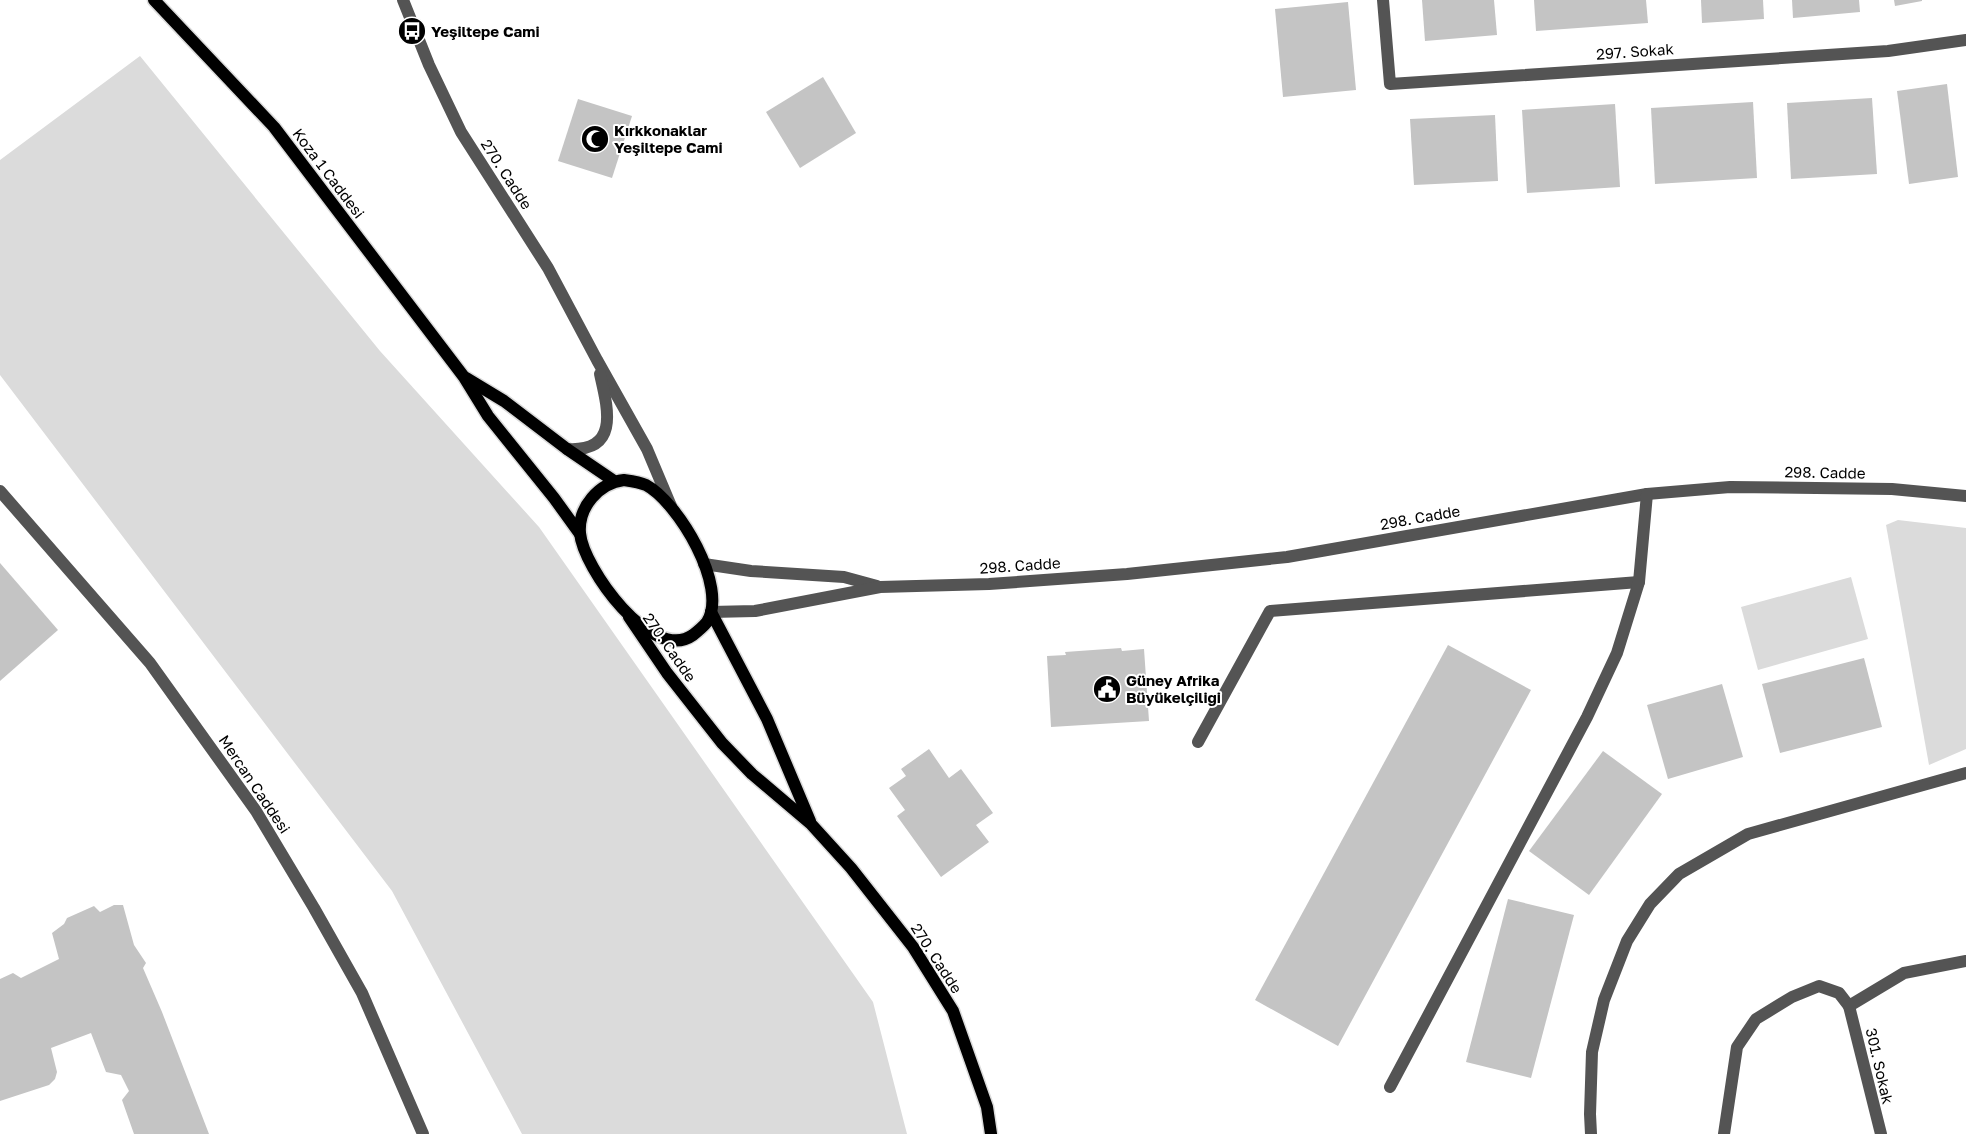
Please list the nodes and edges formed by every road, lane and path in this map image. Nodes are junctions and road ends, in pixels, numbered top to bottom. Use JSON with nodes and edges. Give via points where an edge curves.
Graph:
{"nodes":[{"id":1,"x":154,"y":0,"type":"edge"},
{"id":2,"x":403,"y":0,"type":"edge"},
{"id":3,"x":1383,"y":0,"type":"edge"},
{"id":4,"x":1966,"y":40,"type":"edge"},
{"id":5,"x":597,"y":360,"type":"junction"},
{"id":6,"x":464,"y":377,"type":"junction"},
{"id":7,"x":567,"y":449,"type":"junction"},
{"id":8,"x":614,"y":481,"type":"junction"},
{"id":9,"x":0,"y":491,"type":"edge"},
{"id":10,"x":1647,"y":494,"type":"junction"},
{"id":11,"x":1966,"y":496,"type":"edge"},
{"id":12,"x":671,"y":506,"type":"junction"},
{"id":13,"x":580,"y":534,"type":"junction"},
{"id":14,"x":704,"y":564,"type":"junction"},
{"id":15,"x":1639,"y":582,"type":"junction"},
{"id":16,"x":880,"y":587,"type":"junction"},
{"id":17,"x":711,"y":612,"type":"junction"},
{"id":18,"x":629,"y":616,"type":"junction"},
{"id":19,"x":1198,"y":742,"type":"dead end"},
{"id":20,"x":1966,"y":773,"type":"edge"},
{"id":21,"x":811,"y":824,"type":"junction"},
{"id":22,"x":1966,"y":961,"type":"edge"},
{"id":23,"x":1849,"y":1006,"type":"junction"},
{"id":24,"x":1390,"y":1088,"type":"dead end"},
{"id":25,"x":423,"y":1134,"type":"edge"},
{"id":26,"x":991,"y":1134,"type":"edge"},
{"id":27,"x":1591,"y":1134,"type":"edge"},
{"id":28,"x":1724,"y":1134,"type":"edge"},
{"id":29,"x":1881,"y":1134,"type":"edge"}],
"edges":[{"from":1,"to":6,"type":"main road","name":"Koza 1 Caddesi","via":[[274,127]]},
{"from":2,"to":5,"type":"street","name":"270. Cadde","via":[[461,132],[548,268]]},
{"from":3,"to":4,"type":"street","name":"297. Sokak","via":[[1390,84],[1888,51]]},
{"from":5,"to":7,"type":"street","name":"270. Cadde","via":[[608,424],[591,446],[581,450]]},
{"from":5,"to":12,"type":"street","name":"270. Cadde","via":[[647,449]]},
{"from":6,"to":7,"type":"main road","via":[[504,401]]},
{"from":6,"to":13,"type":"main road","name":"Koza 1 Caddesi","via":[[488,416]]},
{"from":7,"to":8,"type":"main road"},
{"from":8,"to":12,"type":"main road","name":"270. Cadde","via":[[645,485]]},
{"from":8,"to":13,"type":"main road","via":[[601,489],[585,508]]},
{"from":9,"to":25,"type":"street","name":"Mercan Caddesi","via":[[150,663],[256,811],[362,993]]},
{"from":10,"to":11,"type":"street","name":"298. Cadde","via":[[1730,487],[1892,489]]},
{"from":10,"to":15,"type":"street"},
{"from":10,"to":16,"type":"street","name":"298. Cadde","via":[[1287,557],[1127,574],[989,584]]},
{"from":12,"to":14,"type":"main road","name":"270. Cadde","via":[[683,522]]},
{"from":13,"to":18,"type":"main road","name":"270. Cadde","via":[[595,569]]},
{"from":14,"to":16,"type":"street","via":[[751,571],[844,577]]},
{"from":14,"to":17,"type":"main road","name":"270. Cadde","via":[[710,584]]},
{"from":15,"to":19,"type":"street","via":[[1270,611]]},
{"from":15,"to":24,"type":"street","via":[[1617,653],[1588,717]]},
{"from":16,"to":17,"type":"street","via":[[755,610]]},
{"from":17,"to":18,"type":"main road","name":"270. Cadde","via":[[700,630],[680,640],[659,638]]},
{"from":17,"to":21,"type":"main road","name":"270. Cadde","via":[[767,718]]},
{"from":18,"to":21,"type":"main road","name":"270. Cadde","via":[[667,673],[722,742],[752,774]]},
{"from":20,"to":27,"type":"street","via":[[1748,834],[1679,874],[1650,904],[1627,941],[1604,1000],[1592,1052]]},
{"from":21,"to":26,"type":"main road","name":"270. Cadde","via":[[851,868],[913,947],[952,1011],[988,1107]]},
{"from":22,"to":23,"type":"street","via":[[1904,973]]},
{"from":23,"to":28,"type":"street","via":[[1839,993],[1819,986],[1792,996],[1756,1019],[1737,1047]]},
{"from":23,"to":29,"type":"street","name":"301. Sokak"}]}
